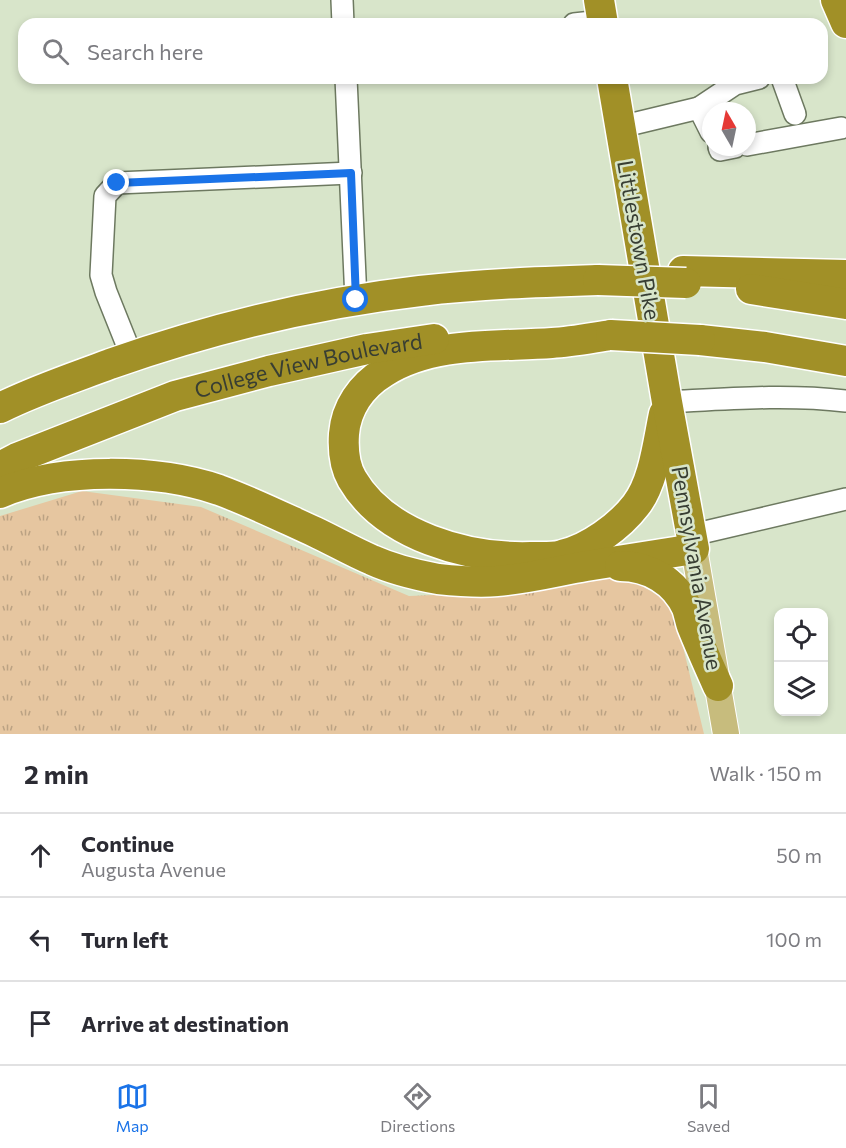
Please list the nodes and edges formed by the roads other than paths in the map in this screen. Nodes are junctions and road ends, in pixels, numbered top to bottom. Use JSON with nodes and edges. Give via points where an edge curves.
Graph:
{"nodes":[{"id":1,"x":342,"y":0,"type":"edge"},
{"id":2,"x":836,"y":0,"type":"edge"},
{"id":3,"x":343,"y":18,"type":"edge"},
{"id":4,"x":846,"y":23,"type":"edge"},
{"id":5,"x":346,"y":84,"type":"edge"},
{"id":6,"x":613,"y":84,"type":"edge"},
{"id":7,"x":735,"y":84,"type":"edge"},
{"id":8,"x":784,"y":84,"type":"edge"},
{"id":9,"x":699,"y":108,"type":"junction"},
{"id":10,"x":702,"y":114,"type":"edge"},
{"id":11,"x":795,"y":114,"type":"dead end"},
{"id":12,"x":620,"y":127,"type":"junction"},
{"id":13,"x":842,"y":128,"type":"dead end"},
{"id":14,"x":756,"y":143,"type":"edge"},
{"id":15,"x":351,"y":173,"type":"junction"},
{"id":16,"x":846,"y":274,"type":"edge"},
{"id":17,"x":685,"y":277,"type":"junction"},
{"id":18,"x":356,"y":300,"type":"junction"},
{"id":19,"x":846,"y":304,"type":"edge"},
{"id":20,"x":610,"y":335,"type":"junction"},
{"id":21,"x":132,"y":357,"type":"junction"},
{"id":22,"x":846,"y":361,"type":"edge"},
{"id":23,"x":846,"y":401,"type":"edge"},
{"id":24,"x":667,"y":402,"type":"junction"},
{"id":25,"x":0,"y":408,"type":"edge"},
{"id":26,"x":0,"y":467,"type":"edge"},
{"id":27,"x":0,"y":492,"type":"edge"},
{"id":28,"x":846,"y":499,"type":"edge"},
{"id":29,"x":693,"y":542,"type":"junction"},
{"id":30,"x":575,"y":561,"type":"junction"},
{"id":31,"x":718,"y":686,"type":"junction"},
{"id":32,"x":726,"y":734,"type":"edge"}],
"edges":[{"from":1,"to":3,"type":"street"},
{"from":2,"to":4,"type":"highway"},
{"from":5,"to":15,"type":"street"},
{"from":6,"to":12,"type":"highway","name":"Littlestown Pike"},
{"from":7,"to":9,"type":"street"},
{"from":8,"to":11,"type":"street"},
{"from":9,"to":10,"type":"street"},
{"from":9,"to":12,"type":"street"},
{"from":12,"to":24,"type":"highway","name":"Littlestown Pike"},
{"from":13,"to":14,"type":"street"},
{"from":15,"to":18,"type":"street"},
{"from":15,"to":21,"type":"street","via":[[117,183],[105,196],[101,274]]},
{"from":16,"to":17,"type":"highway"},
{"from":17,"to":18,"type":"highway","bridge":true,"via":[[597,274]]},
{"from":17,"to":19,"type":"highway"},
{"from":18,"to":21,"type":"highway","via":[[259,320]]},
{"from":20,"to":22,"type":"highway","name":"College View Boulevard","bridge":true,"via":[[765,347]]},
{"from":20,"to":26,"type":"highway","name":"College View Boulevard","via":[[461,336],[367,349],[176,396]]},
{"from":20,"to":30,"type":"highway","via":[[554,343],[471,346],[410,359],[371,381],[355,398],[346,419],[344,446],[351,478],[370,503],[396,523],[461,551]]},
{"from":21,"to":25,"type":"highway"},
{"from":23,"to":24,"type":"street","via":[[772,396]]},
{"from":24,"to":29,"type":"highway","name":"Pennsylvania Avenue"},
{"from":24,"to":30,"type":"highway","via":[[653,466],[638,504],[607,534],[586,545]]},
{"from":27,"to":30,"type":"highway","via":[[38,481],[89,475],[168,478],[218,490],[372,560],[436,578],[496,581]]},
{"from":28,"to":29,"type":"street"},
{"from":29,"to":30,"type":"highway"},
{"from":29,"to":31,"type":"main road","name":"Pennsylvania Avenue"},
{"from":30,"to":31,"type":"highway","via":[[636,567],[670,584],[687,608]]},
{"from":31,"to":32,"type":"main road","name":"Pennsylvania Avenue"}]}
